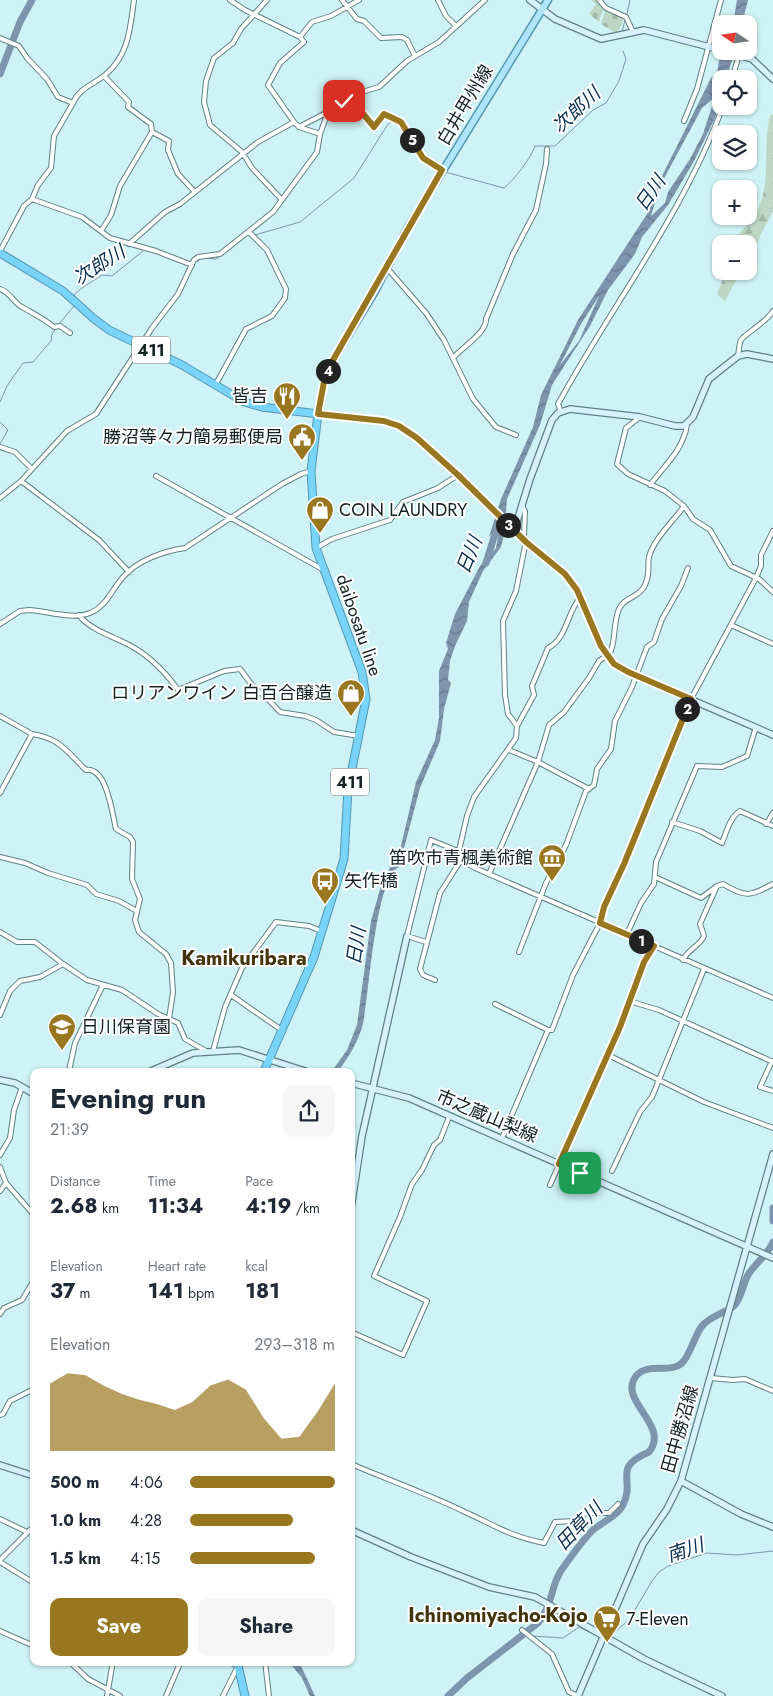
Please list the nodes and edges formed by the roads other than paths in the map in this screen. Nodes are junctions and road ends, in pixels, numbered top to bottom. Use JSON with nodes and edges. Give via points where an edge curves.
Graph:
{"nodes":[{"id":1,"x":134,"y":0,"type":"edge"},
{"id":2,"x":230,"y":0,"type":"edge"},
{"id":3,"x":267,"y":0,"type":"edge"},
{"id":4,"x":342,"y":0,"type":"edge"},
{"id":5,"x":359,"y":0,"type":"edge"},
{"id":6,"x":438,"y":0,"type":"edge"},
{"id":7,"x":485,"y":0,"type":"edge"},
{"id":8,"x":530,"y":0,"type":"edge"},
{"id":9,"x":548,"y":0,"type":"edge"},
{"id":10,"x":599,"y":0,"type":"edge"},
{"id":11,"x":721,"y":0,"type":"edge"},
{"id":12,"x":349,"y":8,"type":"junction"},
{"id":13,"x":542,"y":10,"type":"junction"},
{"id":14,"x":255,"y":14,"type":"junction"},
{"id":15,"x":456,"y":26,"type":"junction"},
{"id":16,"x":633,"y":32,"type":"junction"},
{"id":17,"x":300,"y":37,"type":"junction"},
{"id":18,"x":0,"y":38,"type":"edge"},
{"id":19,"x":709,"y":47,"type":"junction"},
{"id":20,"x":712,"y":48,"type":"edge"},
{"id":21,"x":414,"y":56,"type":"junction"},
{"id":22,"x":752,"y":60,"type":"edge"},
{"id":23,"x":104,"y":76,"type":"junction"},
{"id":24,"x":773,"y":79,"type":"edge"},
{"id":25,"x":347,"y":100,"type":"junction"},
{"id":26,"x":73,"y":103,"type":"junction"},
{"id":27,"x":328,"y":112,"type":"junction"},
{"id":28,"x":719,"y":115,"type":"edge"},
{"id":29,"x":684,"y":121,"type":"dead end"},
{"id":30,"x":294,"y":122,"type":"junction"},
{"id":31,"x":299,"y":127,"type":"junction"},
{"id":32,"x":152,"y":132,"type":"junction"},
{"id":33,"x":320,"y":134,"type":"junction"},
{"id":34,"x":547,"y":149,"type":"dead end"},
{"id":35,"x":244,"y":155,"type":"junction"},
{"id":36,"x":442,"y":170,"type":"junction"},
{"id":37,"x":195,"y":192,"type":"junction"},
{"id":38,"x":32,"y":199,"type":"junction"},
{"id":39,"x":282,"y":200,"type":"junction"},
{"id":40,"x":101,"y":231,"type":"junction"},
{"id":41,"x":249,"y":232,"type":"junction"},
{"id":42,"x":129,"y":244,"type":"junction"},
{"id":43,"x":0,"y":252,"type":"edge"},
{"id":44,"x":192,"y":265,"type":"junction"},
{"id":45,"x":387,"y":268,"type":"junction"},
{"id":46,"x":0,"y":290,"type":"edge"},
{"id":47,"x":773,"y":311,"type":"edge"},
{"id":48,"x":70,"y":334,"type":"dead end"},
{"id":49,"x":140,"y":345,"type":"junction"},
{"id":50,"x":738,"y":356,"type":"junction"},
{"id":51,"x":454,"y":357,"type":"junction"},
{"id":52,"x":773,"y":359,"type":"edge"},
{"id":53,"x":216,"y":384,"type":"junction"},
{"id":54,"x":561,"y":412,"type":"junction"},
{"id":55,"x":318,"y":414,"type":"junction"},
{"id":56,"x":640,"y":417,"type":"junction"},
{"id":57,"x":687,"y":424,"type":"junction"},
{"id":58,"x":516,"y":435,"type":"dead end"},
{"id":59,"x":0,"y":447,"type":"edge"},
{"id":60,"x":32,"y":469,"type":"junction"},
{"id":61,"x":311,"y":471,"type":"junction"},
{"id":62,"x":458,"y":475,"type":"junction"},
{"id":63,"x":156,"y":476,"type":"dead end"},
{"id":64,"x":21,"y":480,"type":"junction"},
{"id":65,"x":650,"y":486,"type":"junction"},
{"id":66,"x":0,"y":498,"type":"edge"},
{"id":67,"x":521,"y":504,"type":"junction"},
{"id":68,"x":684,"y":506,"type":"junction"},
{"id":69,"x":229,"y":518,"type":"junction"},
{"id":70,"x":513,"y":530,"type":"junction"},
{"id":71,"x":773,"y":530,"type":"edge"},
{"id":72,"x":524,"y":535,"type":"dead end"},
{"id":73,"x":525,"y":546,"type":"dead end"},
{"id":74,"x":316,"y":548,"type":"junction"},
{"id":75,"x":688,"y":568,"type":"dead end"},
{"id":76,"x":324,"y":570,"type":"junction"},
{"id":77,"x":129,"y":572,"type":"junction"},
{"id":78,"x":756,"y":578,"type":"junction"},
{"id":79,"x":773,"y":592,"type":"edge"},
{"id":80,"x":580,"y":598,"type":"junction"},
{"id":81,"x":79,"y":615,"type":"junction"},
{"id":82,"x":0,"y":624,"type":"edge"},
{"id":83,"x":731,"y":625,"type":"junction"},
{"id":84,"x":773,"y":644,"type":"edge"},
{"id":85,"x":606,"y":655,"type":"junction"},
{"id":86,"x":636,"y":676,"type":"junction"},
{"id":87,"x":691,"y":699,"type":"junction"},
{"id":88,"x":0,"y":716,"type":"edge"},
{"id":89,"x":517,"y":726,"type":"junction"},
{"id":90,"x":756,"y":727,"type":"junction"},
{"id":91,"x":32,"y":734,"type":"junction"},
{"id":92,"x":773,"y":735,"type":"edge"},
{"id":93,"x":359,"y":736,"type":"junction"},
{"id":94,"x":509,"y":750,"type":"junction"},
{"id":95,"x":538,"y":762,"type":"junction"},
{"id":96,"x":589,"y":789,"type":"junction"},
{"id":97,"x":0,"y":793,"type":"edge"},
{"id":98,"x":773,"y":813,"type":"edge"},
{"id":99,"x":672,"y":822,"type":"junction"},
{"id":100,"x":766,"y":824,"type":"junction"},
{"id":101,"x":773,"y":826,"type":"edge"},
{"id":102,"x":458,"y":851,"type":"junction"},
{"id":103,"x":0,"y":857,"type":"edge"},
{"id":104,"x":461,"y":860,"type":"junction"},
{"id":105,"x":489,"y":874,"type":"junction"},
{"id":106,"x":655,"y":877,"type":"junction"},
{"id":107,"x":773,"y":884,"type":"edge"},
{"id":108,"x":717,"y":886,"type":"junction"},
{"id":109,"x":541,"y":896,"type":"junction"},
{"id":110,"x":137,"y":911,"type":"junction"},
{"id":111,"x":600,"y":923,"type":"junction"},
{"id":112,"x":321,"y":931,"type":"junction"},
{"id":113,"x":0,"y":932,"type":"edge"},
{"id":114,"x":627,"y":934,"type":"junction"},
{"id":115,"x":406,"y":936,"type":"junction"},
{"id":116,"x":426,"y":942,"type":"junction"},
{"id":117,"x":654,"y":946,"type":"junction"},
{"id":118,"x":520,"y":952,"type":"dead end"},
{"id":119,"x":683,"y":960,"type":"junction"},
{"id":120,"x":63,"y":964,"type":"junction"},
{"id":121,"x":704,"y":969,"type":"junction"},
{"id":122,"x":435,"y":980,"type":"dead end"},
{"id":123,"x":103,"y":985,"type":"junction"},
{"id":124,"x":231,"y":995,"type":"junction"},
{"id":125,"x":773,"y":998,"type":"edge"},
{"id":126,"x":629,"y":1000,"type":"junction"},
{"id":127,"x":495,"y":1004,"type":"dead end"},
{"id":128,"x":0,"y":1014,"type":"edge"},
{"id":129,"x":169,"y":1019,"type":"junction"},
{"id":130,"x":684,"y":1022,"type":"junction"},
{"id":131,"x":548,"y":1030,"type":"junction"},
{"id":132,"x":283,"y":1031,"type":"junction"},
{"id":133,"x":210,"y":1051,"type":"junction"},
{"id":134,"x":606,"y":1054,"type":"junction"},
{"id":135,"x":269,"y":1059,"type":"junction"},
{"id":136,"x":772,"y":1062,"type":"edge"},
{"id":137,"x":70,"y":1068,"type":"edge"},
{"id":138,"x":157,"y":1068,"type":"edge"},
{"id":139,"x":265,"y":1068,"type":"edge"},
{"id":140,"x":295,"y":1068,"type":"edge"},
{"id":141,"x":659,"y":1079,"type":"junction"},
{"id":142,"x":0,"y":1080,"type":"edge"},
{"id":143,"x":355,"y":1084,"type":"edge"},
{"id":144,"x":22,"y":1087,"type":"junction"},
{"id":145,"x":372,"y":1088,"type":"junction"},
{"id":146,"x":773,"y":1091,"type":"edge"},
{"id":147,"x":30,"y":1092,"type":"edge"},
{"id":148,"x":449,"y":1117,"type":"junction"},
{"id":149,"x":773,"y":1128,"type":"edge"},
{"id":150,"x":502,"y":1138,"type":"junction"},
{"id":151,"x":0,"y":1154,"type":"edge"},
{"id":152,"x":773,"y":1154,"type":"edge"},
{"id":153,"x":559,"y":1164,"type":"junction"},
{"id":154,"x":0,"y":1167,"type":"edge"},
{"id":155,"x":612,"y":1171,"type":"dead end"},
{"id":156,"x":355,"y":1182,"type":"edge"},
{"id":157,"x":6,"y":1184,"type":"junction"},
{"id":158,"x":550,"y":1184,"type":"dead end"},
{"id":159,"x":0,"y":1191,"type":"edge"},
{"id":160,"x":30,"y":1211,"type":"edge"},
{"id":161,"x":747,"y":1246,"type":"junction"},
{"id":162,"x":772,"y":1257,"type":"edge"},
{"id":163,"x":30,"y":1287,"type":"edge"},
{"id":164,"x":2,"y":1307,"type":"edge"},
{"id":165,"x":0,"y":1314,"type":"edge"},
{"id":166,"x":355,"y":1334,"type":"edge"},
{"id":167,"x":711,"y":1378,"type":"junction"},
{"id":168,"x":30,"y":1391,"type":"edge"},
{"id":169,"x":773,"y":1391,"type":"edge"},
{"id":170,"x":0,"y":1415,"type":"edge"},
{"id":171,"x":0,"y":1465,"type":"edge"},
{"id":172,"x":355,"y":1466,"type":"edge"},
{"id":173,"x":30,"y":1475,"type":"edge"},
{"id":174,"x":681,"y":1481,"type":"junction"},
{"id":175,"x":618,"y":1504,"type":"dead end"},
{"id":176,"x":0,"y":1519,"type":"edge"},
{"id":177,"x":773,"y":1527,"type":"edge"},
{"id":178,"x":30,"y":1529,"type":"edge"},
{"id":179,"x":27,"y":1532,"type":"junction"},
{"id":180,"x":355,"y":1532,"type":"edge"},
{"id":181,"x":0,"y":1561,"type":"edge"},
{"id":182,"x":30,"y":1580,"type":"edge"},
{"id":183,"x":522,"y":1630,"type":"dead end"},
{"id":184,"x":0,"y":1631,"type":"edge"},
{"id":185,"x":606,"y":1638,"type":"junction"},
{"id":186,"x":30,"y":1644,"type":"edge"},
{"id":187,"x":74,"y":1666,"type":"edge"},
{"id":188,"x":112,"y":1666,"type":"edge"},
{"id":189,"x":179,"y":1666,"type":"edge"},
{"id":190,"x":237,"y":1666,"type":"edge"},
{"id":191,"x":238,"y":1666,"type":"edge"},
{"id":192,"x":266,"y":1666,"type":"edge"},
{"id":193,"x":107,"y":1693,"type":"edge"},
{"id":194,"x":713,"y":1694,"type":"edge"},
{"id":195,"x":120,"y":1696,"type":"edge"},
{"id":196,"x":166,"y":1696,"type":"edge"},
{"id":197,"x":223,"y":1696,"type":"edge"},
{"id":198,"x":245,"y":1696,"type":"edge"},
{"id":199,"x":269,"y":1696,"type":"edge"},
{"id":200,"x":578,"y":1696,"type":"edge"},
{"id":201,"x":722,"y":1696,"type":"edge"}],
"edges":[{"from":1,"to":23,"type":"street","via":[[128,43]]},
{"from":2,"to":14,"type":"street"},
{"from":3,"to":14,"type":"street"},
{"from":4,"to":12,"type":"street"},
{"from":5,"to":12,"type":"street"},
{"from":6,"to":15,"type":"street","via":[[446,16]]},
{"from":7,"to":15,"type":"street"},
{"from":8,"to":13,"type":"street"},
{"from":9,"to":13,"type":"main road","name":"白井甲州線"},
{"from":10,"to":16,"type":"street","via":[[606,8],[626,17]]},
{"from":11,"to":19,"type":"street"},
{"from":12,"to":17,"type":"street","via":[[312,22]]},
{"from":12,"to":21,"type":"street","via":[[357,19],[364,21],[382,38],[402,37],[407,40]]},
{"from":13,"to":16,"type":"street","via":[[601,39]]},
{"from":13,"to":36,"type":"main road","name":"白井甲州線"},
{"from":14,"to":17,"type":"street"},
{"from":14,"to":35,"type":"street","via":[[233,43],[214,58],[204,94],[208,122]]},
{"from":15,"to":21,"type":"street","via":[[439,42]]},
{"from":16,"to":19,"type":"street","via":[[655,32]]},
{"from":17,"to":30,"type":"street","via":[[304,42],[280,63],[268,85]]},
{"from":18,"to":26,"type":"street","via":[[19,46],[58,97]]},
{"from":19,"to":20,"type":"street"},
{"from":19,"to":29,"type":"street"},
{"from":21,"to":25,"type":"street","via":[[379,88]]},
{"from":22,"to":24,"type":"street"},
{"from":23,"to":26,"type":"street","via":[[77,93]]},
{"from":23,"to":32,"type":"street","via":[[129,102],[128,107],[152,124]]},
{"from":25,"to":27,"type":"street"},
{"from":25,"to":36,"type":"street","via":[[374,127],[384,114],[401,122],[423,158]]},
{"from":26,"to":38,"type":"street","via":[[54,136],[51,168]]},
{"from":27,"to":31,"type":"street"},
{"from":27,"to":33,"type":"street"},
{"from":28,"to":54,"type":"street","via":[[668,218],[558,404]]},
{"from":30,"to":31,"type":"street"},
{"from":30,"to":35,"type":"street","via":[[258,142]]},
{"from":31,"to":33,"type":"street"},
{"from":32,"to":37,"type":"street","via":[[169,140],[168,150],[178,174]]},
{"from":32,"to":40,"type":"street","via":[[120,186],[111,214]]},
{"from":33,"to":39,"type":"street","via":[[317,152]]},
{"from":34,"to":51,"type":"street","via":[[536,210],[513,254],[486,324]]},
{"from":35,"to":37,"type":"street"},
{"from":35,"to":39,"type":"street"},
{"from":36,"to":45,"type":"main road","name":"白井甲州線"},
{"from":37,"to":42,"type":"street"},
{"from":38,"to":40,"type":"street","via":[[82,218]]},
{"from":38,"to":43,"type":"street","via":[[24,206]]},
{"from":39,"to":41,"type":"street"},
{"from":40,"to":42,"type":"street","via":[[110,238]]},
{"from":41,"to":44,"type":"street","via":[[220,254],[198,257]]},
{"from":41,"to":53,"type":"street","via":[[267,250],[286,289],[285,298],[272,316],[246,329]]},
{"from":42,"to":44,"type":"street"},
{"from":43,"to":49,"type":"highway","number":"411","via":[[63,291],[104,327]]},
{"from":44,"to":49,"type":"street","via":[[178,294]]},
{"from":45,"to":51,"type":"street","via":[[426,313]]},
{"from":45,"to":55,"type":"main road","name":"白井甲州線","via":[[328,371]]},
{"from":46,"to":48,"type":"street","via":[[22,307]]},
{"from":47,"to":50,"type":"street","via":[[763,324],[744,335]]},
{"from":49,"to":53,"type":"highway","number":"411"},
{"from":49,"to":60,"type":"street","via":[[96,414],[67,431]]},
{"from":50,"to":52,"type":"street","via":[[747,354]]},
{"from":50,"to":57,"type":"street","via":[[709,379]]},
{"from":51,"to":58,"type":"street","via":[[473,399],[496,427]]},
{"from":53,"to":55,"type":"highway","number":"411","via":[[251,404]]},
{"from":54,"to":56,"type":"street","via":[[570,409]]},
{"from":54,"to":67,"type":"street","via":[[552,420]]},
{"from":55,"to":61,"type":"highway","name":"daibosatu line","number":"411"},
{"from":55,"to":62,"type":"street","via":[[384,421],[399,426]]},
{"from":56,"to":57,"type":"street","via":[[675,426]]},
{"from":56,"to":65,"type":"street","via":[[626,428],[617,464]]},
{"from":57,"to":65,"type":"street","via":[[684,440],[676,455]]},
{"from":59,"to":60,"type":"street","via":[[15,452]]},
{"from":60,"to":64,"type":"street"},
{"from":61,"to":69,"type":"street"},
{"from":61,"to":74,"type":"highway","name":"daibosatu line","number":"411"},
{"from":62,"to":70,"type":"street"},
{"from":62,"to":74,"type":"street","via":[[438,488],[403,502],[390,520]]},
{"from":63,"to":69,"type":"street"},
{"from":64,"to":66,"type":"street"},
{"from":64,"to":77,"type":"street","via":[[99,540]]},
{"from":65,"to":68,"type":"street","via":[[665,491]]},
{"from":67,"to":70,"type":"street"},
{"from":67,"to":72,"type":"street","via":[[525,511]]},
{"from":68,"to":78,"type":"street","via":[[693,519],[710,530],[731,566]]},
{"from":68,"to":85,"type":"street","via":[[663,532],[649,558],[650,571],[644,587],[620,606],[614,622],[612,649]]},
{"from":69,"to":76,"type":"street"},
{"from":69,"to":77,"type":"street","via":[[185,548],[170,549]]},
{"from":70,"to":80,"type":"street","via":[[565,574]]},
{"from":71,"to":78,"type":"street","via":[[761,555]]},
{"from":73,"to":89,"type":"street","via":[[516,591],[503,621],[505,695],[508,714]]},
{"from":74,"to":76,"type":"highway","name":"daibosatu line","number":"411"},
{"from":75,"to":86,"type":"street","via":[[654,642],[647,647]]},
{"from":76,"to":93,"type":"highway","name":"daibosatu line","number":"411","via":[[365,680],[366,699]]},
{"from":77,"to":81,"type":"street","via":[[109,598],[91,612]]},
{"from":78,"to":79,"type":"street"},
{"from":78,"to":83,"type":"street"},
{"from":80,"to":85,"type":"street"},
{"from":80,"to":89,"type":"street","via":[[553,645],[548,648],[532,686],[534,695]]},
{"from":81,"to":82,"type":"street","via":[[20,611]]},
{"from":81,"to":93,"type":"street","via":[[88,626],[101,630],[153,661],[178,690],[224,671],[240,669],[255,689],[280,712],[305,716],[334,732]]},
{"from":83,"to":84,"type":"street"},
{"from":83,"to":87,"type":"street"},
{"from":85,"to":86,"type":"street","via":[[621,669]]},
{"from":85,"to":95,"type":"street","via":[[598,661],[564,712],[549,725]]},
{"from":86,"to":87,"type":"street"},
{"from":86,"to":96,"type":"street","via":[[615,721],[611,749]]},
{"from":87,"to":90,"type":"street"},
{"from":87,"to":111,"type":"street"},
{"from":88,"to":91,"type":"street"},
{"from":89,"to":94,"type":"street","via":[[516,738]]},
{"from":90,"to":92,"type":"street"},
{"from":90,"to":99,"type":"street","via":[[747,756],[722,768],[697,766],[687,795]]},
{"from":91,"to":97,"type":"street"},
{"from":91,"to":110,"type":"street","via":[[55,740],[86,770],[99,773],[116,829],[130,836],[133,842],[132,879],[140,899]]},
{"from":93,"to":112,"type":"highway","name":"daibosatu line","number":"411","via":[[348,789],[346,853]]},
{"from":94,"to":95,"type":"street"},
{"from":94,"to":102,"type":"street","via":[[474,797]]},
{"from":95,"to":96,"type":"street"},
{"from":95,"to":105,"type":"street"},
{"from":96,"to":109,"type":"street"},
{"from":98,"to":100,"type":"street"},
{"from":99,"to":100,"type":"street","via":[[700,831],[722,843],[736,813]]},
{"from":99,"to":106,"type":"street","via":[[656,862]]},
{"from":100,"to":101,"type":"street"},
{"from":102,"to":104,"type":"street"},
{"from":102,"to":115,"type":"street","via":[[431,840]]},
{"from":103,"to":110,"type":"street","via":[[87,885],[96,894]]},
{"from":104,"to":105,"type":"street"},
{"from":104,"to":116,"type":"street","via":[[440,893]]},
{"from":105,"to":109,"type":"street"},
{"from":106,"to":108,"type":"street","via":[[702,898]]},
{"from":106,"to":114,"type":"street"},
{"from":107,"to":108,"type":"street","via":[[747,895],[723,884]]},
{"from":108,"to":119,"type":"street","via":[[700,924],[704,936],[688,949]]},
{"from":109,"to":111,"type":"street"},
{"from":109,"to":118,"type":"street"},
{"from":110,"to":129,"type":"street","via":[[135,920],[139,932],[171,962],[173,992]]},
{"from":111,"to":114,"type":"street"},
{"from":111,"to":131,"type":"street","via":[[573,975],[552,1030]]},
{"from":112,"to":124,"type":"street","via":[[309,926],[276,922],[242,968]]},
{"from":112,"to":132,"type":"highway","name":"daibosatu line","number":"411","via":[[314,957]]},
{"from":113,"to":120,"type":"street","via":[[17,942],[35,942]]},
{"from":114,"to":117,"type":"street"},
{"from":115,"to":116,"type":"street"},
{"from":115,"to":145,"type":"street"},
{"from":116,"to":122,"type":"street","via":[[420,969],[422,975]]},
{"from":117,"to":119,"type":"street"},
{"from":117,"to":126,"type":"street"},
{"from":119,"to":121,"type":"street"},
{"from":120,"to":123,"type":"street","via":[[88,980]]},
{"from":120,"to":128,"type":"street","via":[[40,977],[20,981],[10,991]]},
{"from":121,"to":125,"type":"street"},
{"from":121,"to":130,"type":"street"},
{"from":123,"to":129,"type":"street","via":[[122,990]]},
{"from":123,"to":137,"type":"street","via":[[75,1043]]},
{"from":124,"to":132,"type":"street"},
{"from":124,"to":133,"type":"street"},
{"from":126,"to":130,"type":"street"},
{"from":126,"to":134,"type":"street"},
{"from":127,"to":131,"type":"street"},
{"from":129,"to":133,"type":"street","via":[[180,1026],[185,1040]]},
{"from":130,"to":136,"type":"street"},
{"from":130,"to":141,"type":"street"},
{"from":131,"to":150,"type":"street"},
{"from":132,"to":135,"type":"highway","name":"daibosatu line","number":"411"},
{"from":133,"to":135,"type":"street","via":[[238,1050]]},
{"from":133,"to":138,"type":"street","via":[[181,1057]]},
{"from":134,"to":141,"type":"street"},
{"from":134,"to":153,"type":"street"},
{"from":135,"to":139,"type":"highway","name":"daibosatu line","number":"411"},
{"from":135,"to":140,"type":"street"},
{"from":136,"to":146,"type":"street","via":[[760,1087]]},
{"from":141,"to":149,"type":"street","via":[[704,1102]]},
{"from":141,"to":155,"type":"street"},
{"from":142,"to":144,"type":"street"},
{"from":143,"to":145,"type":"street","name":"市之蔵山梨線"},
{"from":144,"to":147,"type":"street"},
{"from":144,"to":151,"type":"street","via":[[14,1110],[10,1138]]},
{"from":145,"to":148,"type":"street","name":"市之蔵山梨線","via":[[409,1098]]},
{"from":145,"to":156,"type":"street"},
{"from":148,"to":150,"type":"street","name":"市之蔵山梨線"},
{"from":148,"to":166,"type":"street","via":[[440,1140],[412,1184],[374,1276],[427,1301],[403,1355]]},
{"from":150,"to":153,"type":"street","name":"市之蔵山梨線"},
{"from":152,"to":161,"type":"street","name":"田中勝沼線"},
{"from":153,"to":158,"type":"street"},
{"from":153,"to":161,"type":"street","name":"市之蔵山梨線"},
{"from":154,"to":157,"type":"street"},
{"from":157,"to":159,"type":"street"},
{"from":157,"to":160,"type":"street"},
{"from":161,"to":162,"type":"street","name":"市之蔵山梨線"},
{"from":161,"to":167,"type":"street","name":"田中勝沼線"},
{"from":163,"to":164,"type":"street","via":[[22,1300]]},
{"from":164,"to":165,"type":"street"},
{"from":167,"to":169,"type":"street","via":[[745,1379]]},
{"from":167,"to":174,"type":"street","name":"田中勝沼線"},
{"from":168,"to":170,"type":"street","via":[[10,1401]]},
{"from":171,"to":173,"type":"street"},
{"from":172,"to":175,"type":"street","via":[[465,1512],[517,1538],[544,1543],[555,1522],[575,1521],[586,1513],[609,1513]]},
{"from":174,"to":177,"type":"street","via":[[741,1514]]},
{"from":174,"to":185,"type":"street","name":"田中勝沼線","via":[[667,1510],[643,1544]]},
{"from":176,"to":179,"type":"street"},
{"from":178,"to":179,"type":"street"},
{"from":179,"to":181,"type":"street"},
{"from":180,"to":185,"type":"street","via":[[489,1587],[527,1594],[544,1601]]},
{"from":181,"to":182,"type":"street"},
{"from":183,"to":200,"type":"street","via":[[552,1654],[569,1692]]},
{"from":184,"to":186,"type":"street"},
{"from":185,"to":194,"type":"street"},
{"from":185,"to":200,"type":"street","name":"田中勝沼線"},
{"from":187,"to":193,"type":"street"},
{"from":188,"to":193,"type":"street"},
{"from":189,"to":196,"type":"street"},
{"from":190,"to":197,"type":"street"},
{"from":191,"to":198,"type":"highway"},
{"from":192,"to":199,"type":"street"},
{"from":193,"to":195,"type":"street"},
{"from":194,"to":201,"type":"street"}]}
